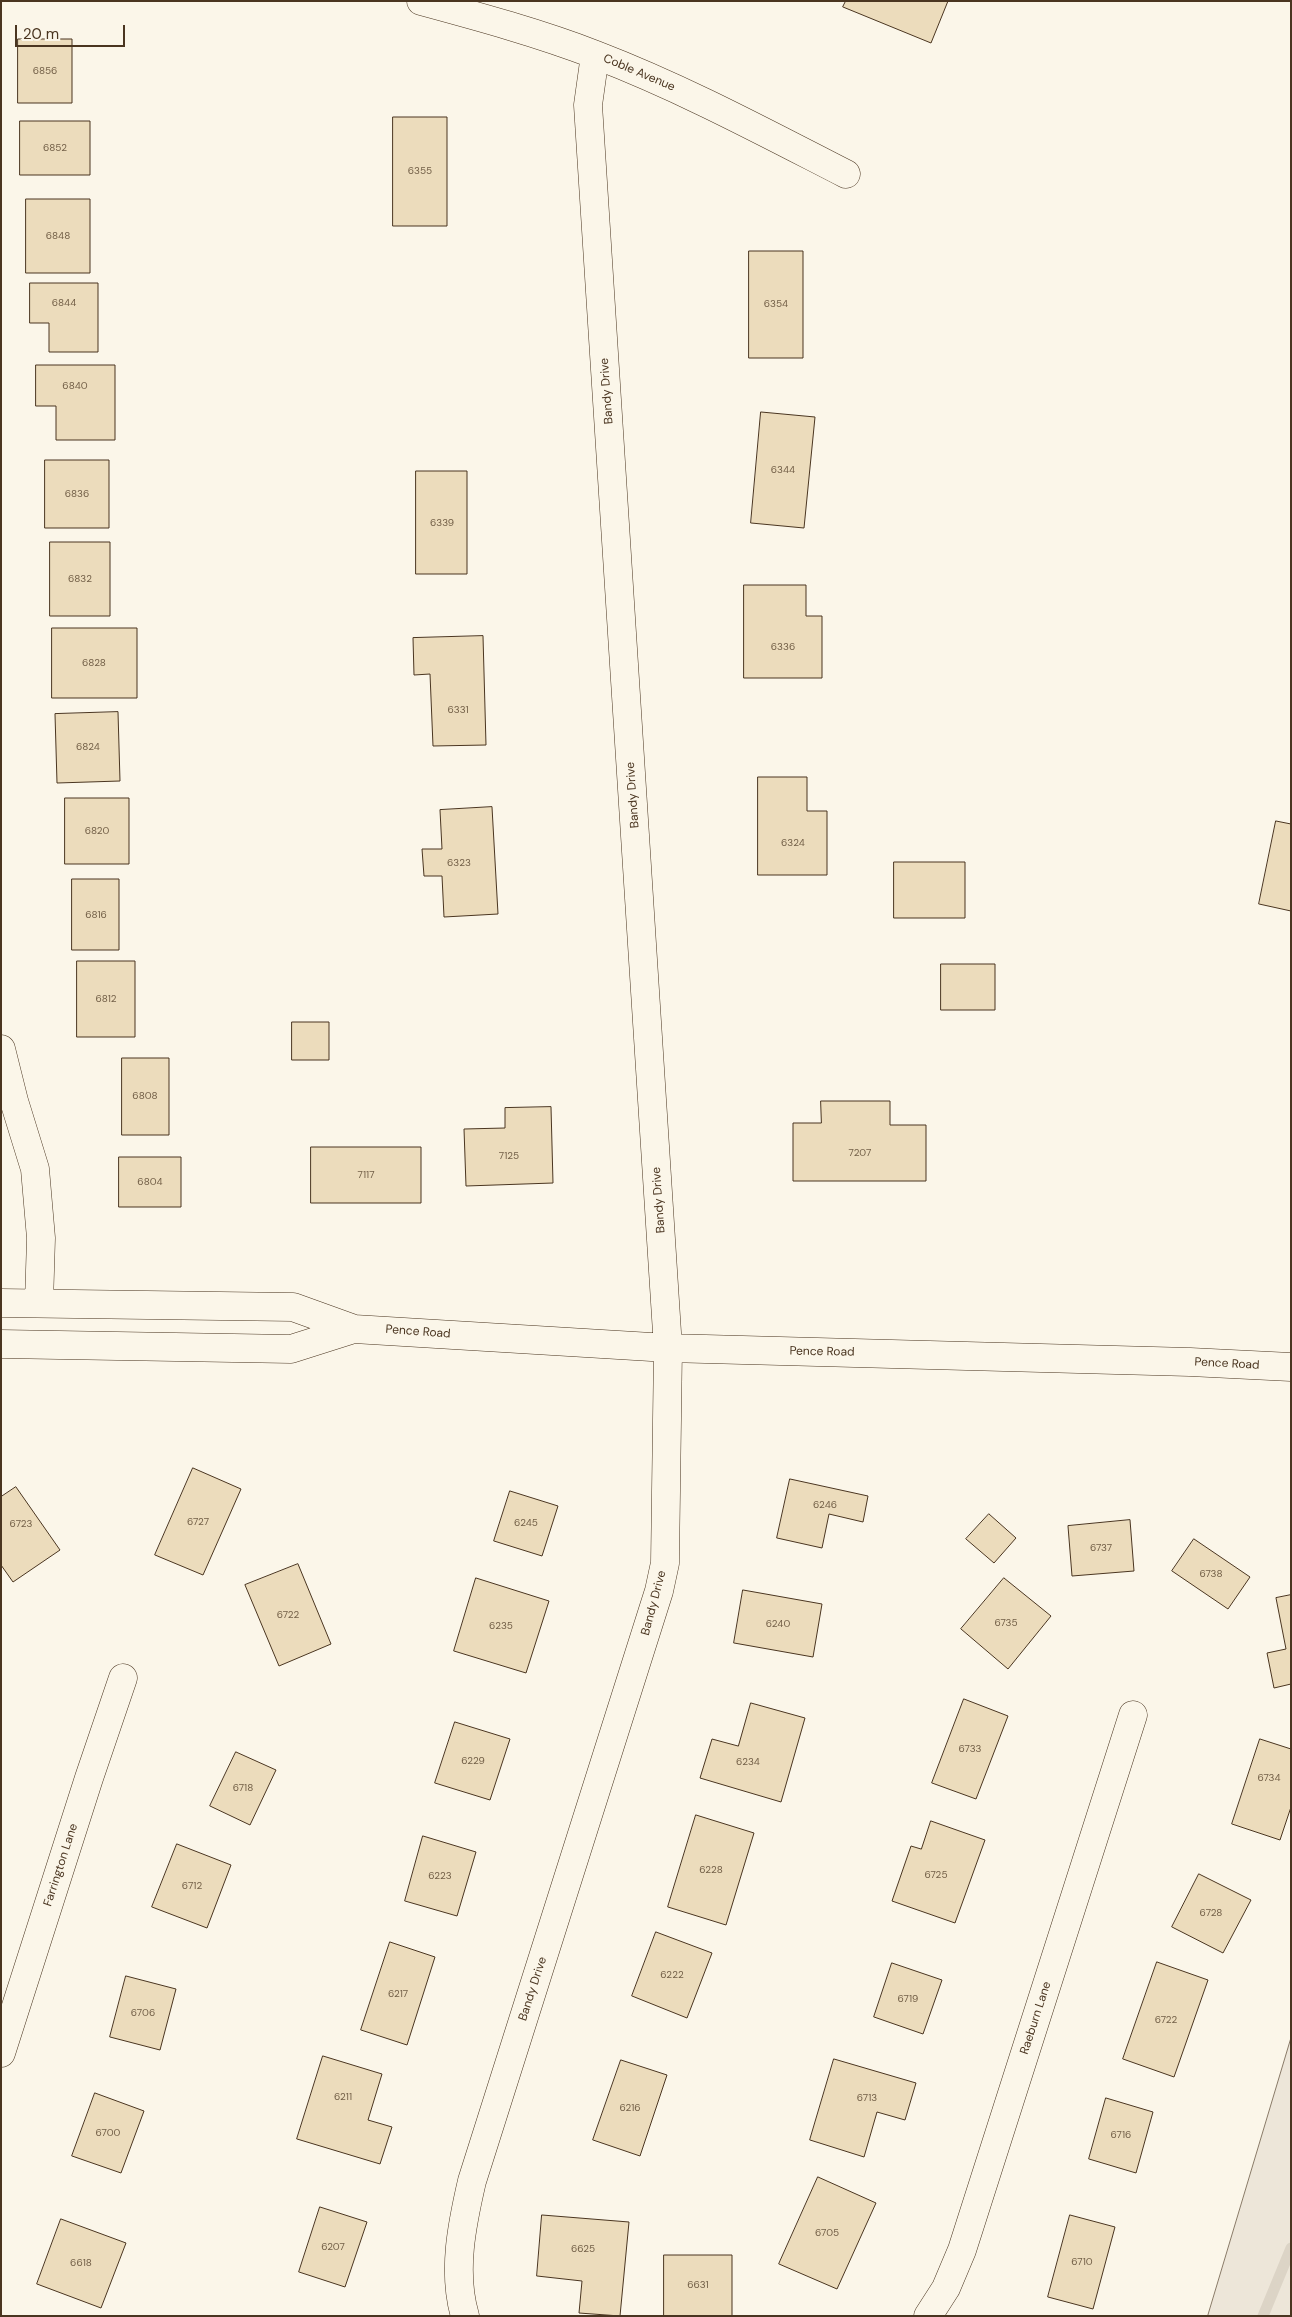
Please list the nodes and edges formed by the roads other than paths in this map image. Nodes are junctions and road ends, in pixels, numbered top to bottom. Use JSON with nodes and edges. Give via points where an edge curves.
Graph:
{"nodes":[{"id":1,"x":421,"y":1,"type":"edge"},
{"id":2,"x":595,"y":55,"type":"junction"},
{"id":3,"x":846,"y":174,"type":"dead end"},
{"id":4,"x":1,"y":1049,"type":"edge"},
{"id":5,"x":1,"y":1303,"type":"edge"},
{"id":6,"x":39,"y":1303,"type":"junction"},
{"id":7,"x":354,"y":1328,"type":"junction"},
{"id":8,"x":1,"y":1344,"type":"edge"},
{"id":9,"x":668,"y":1348,"type":"junction"},
{"id":10,"x":1291,"y":1367,"type":"edge"},
{"id":11,"x":123,"y":1678,"type":"dead end"},
{"id":12,"x":1133,"y":1715,"type":"dead end"},
{"id":13,"x":1,"y":2053,"type":"edge"},
{"id":14,"x":465,"y":2316,"type":"edge"},
{"id":15,"x":928,"y":2316,"type":"edge"}],
"edges":[{"from":1,"to":2,"type":"street","name":"Coble Avenue","via":[[494,20]]},
{"from":2,"to":3,"type":"street","name":"Coble Avenue","via":[[700,99]]},
{"from":2,"to":9,"type":"street","name":"Bandy Drive","via":[[588,106]]},
{"from":4,"to":6,"type":"street","via":[[35,1169],[41,1238]]},
{"from":5,"to":6,"type":"street","name":"Pence Road"},
{"from":6,"to":7,"type":"street","name":"Pence Road","via":[[293,1307]]},
{"from":7,"to":8,"type":"street","name":"Pence Road","via":[[291,1349]]},
{"from":7,"to":9,"type":"street","name":"Pence Road"},
{"from":9,"to":10,"type":"street","name":"Pence Road"},
{"from":9,"to":14,"type":"street","name":"Bandy Drive","via":[[665,1563],[659,1591],[472,2181],[461,2227],[460,2275]]},
{"from":11,"to":13,"type":"street","name":"Farrington Lane"},
{"from":12,"to":15,"type":"street","name":"Raeburn Lane","via":[[962,2250],[946,2288]]}]}
